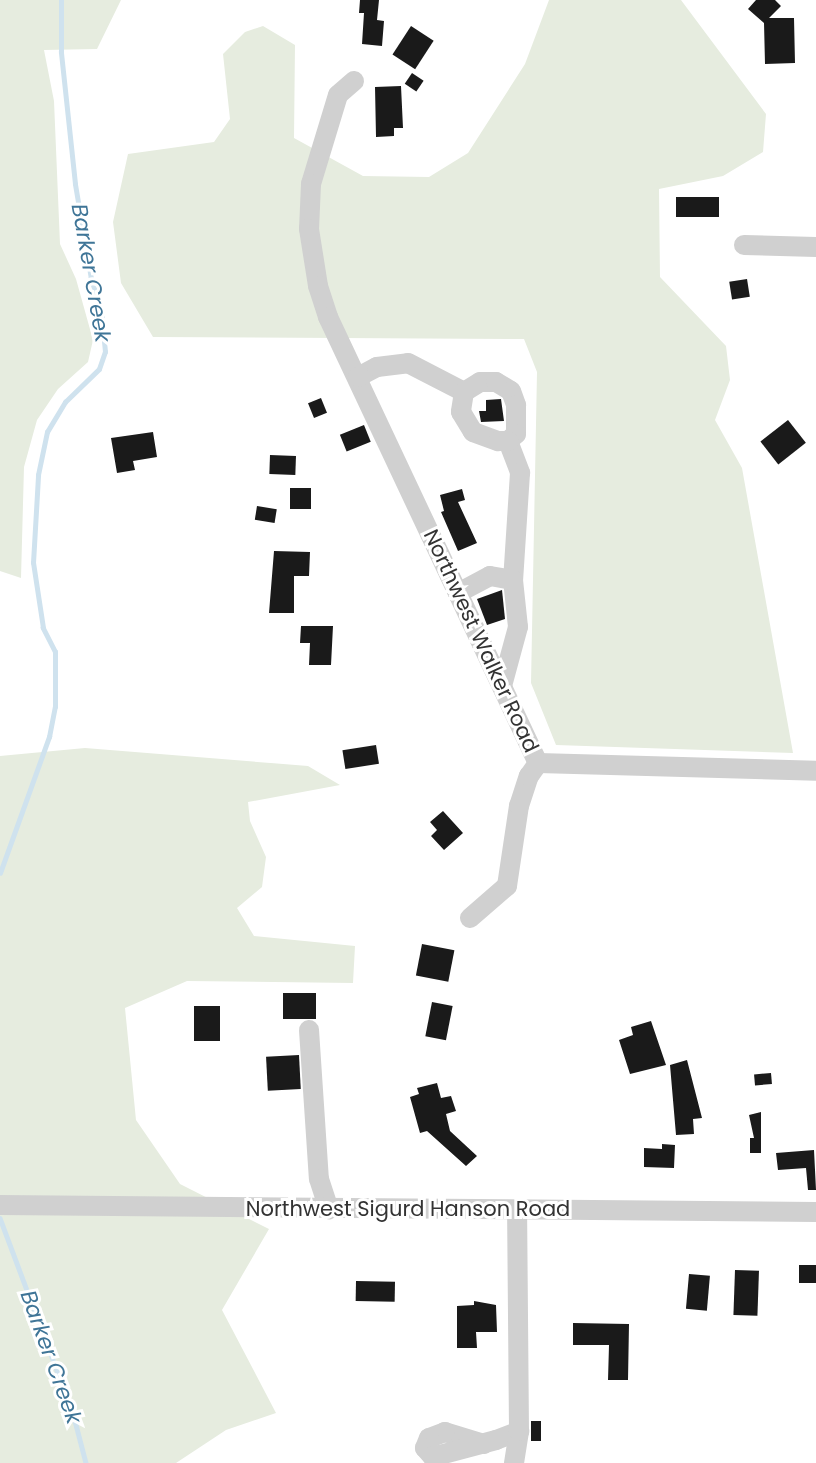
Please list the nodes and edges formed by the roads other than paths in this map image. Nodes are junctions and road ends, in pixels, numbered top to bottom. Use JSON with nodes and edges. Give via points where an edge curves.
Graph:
{"nodes":[{"id":1,"x":354,"y":81,"type":"dead end"},
{"id":2,"x":744,"y":245,"type":"dead end"},
{"id":3,"x":816,"y":246,"type":"edge"},
{"id":4,"x":354,"y":371,"type":"junction"},
{"id":5,"x":464,"y":392,"type":"junction"},
{"id":6,"x":508,"y":441,"type":"junction"},
{"id":7,"x":513,"y":580,"type":"junction"},
{"id":8,"x":458,"y":593,"type":"junction"},
{"id":9,"x":502,"y":686,"type":"junction"},
{"id":10,"x":538,"y":764,"type":"junction"},
{"id":11,"x":816,"y":771,"type":"edge"},
{"id":12,"x":470,"y":918,"type":"dead end"},
{"id":13,"x":309,"y":1030,"type":"dead end"},
{"id":14,"x":0,"y":1204,"type":"edge"},
{"id":15,"x":329,"y":1209,"type":"junction"},
{"id":16,"x":517,"y":1210,"type":"junction"},
{"id":17,"x":816,"y":1212,"type":"edge"},
{"id":18,"x":519,"y":1431,"type":"junction"},
{"id":19,"x":484,"y":1443,"type":"dead end"},
{"id":20,"x":514,"y":1463,"type":"edge"}],
"edges":[{"from":1,"to":4,"type":"street","name":"Northwest Walker Road","via":[[338,95],[323,139],[311,184],[309,229],[318,285]]},
{"from":2,"to":3,"type":"street"},
{"from":4,"to":5,"type":"street","via":[[408,363]]},
{"from":4,"to":8,"type":"street","name":"Northwest Walker Road"},
{"from":5,"to":6,"type":"street","via":[[461,412],[473,432]]},
{"from":5,"to":6,"type":"street","via":[[480,382],[496,382],[511,391],[516,405],[516,434]]},
{"from":6,"to":7,"type":"street","via":[[520,473]]},
{"from":7,"to":8,"type":"street","via":[[490,576]]},
{"from":7,"to":9,"type":"street","via":[[518,627]]},
{"from":8,"to":9,"type":"street","name":"Northwest Walker Road"},
{"from":9,"to":10,"type":"street","name":"Northwest Walker Road"},
{"from":10,"to":11,"type":"street","name":"Northwest Walker Road"},
{"from":10,"to":12,"type":"street","via":[[529,776],[519,806],[507,886],[499,897],[479,907]]},
{"from":13,"to":15,"type":"street","via":[[318,1179]]},
{"from":14,"to":15,"type":"street","name":"Northwest Sigurd Hanson Road"},
{"from":15,"to":16,"type":"street","name":"Northwest Sigurd Hanson Road"},
{"from":16,"to":17,"type":"street","name":"Northwest Sigurd Hanson Road"},
{"from":16,"to":18,"type":"street"},
{"from":18,"to":19,"type":"street"},
{"from":18,"to":20,"type":"street"}]}
